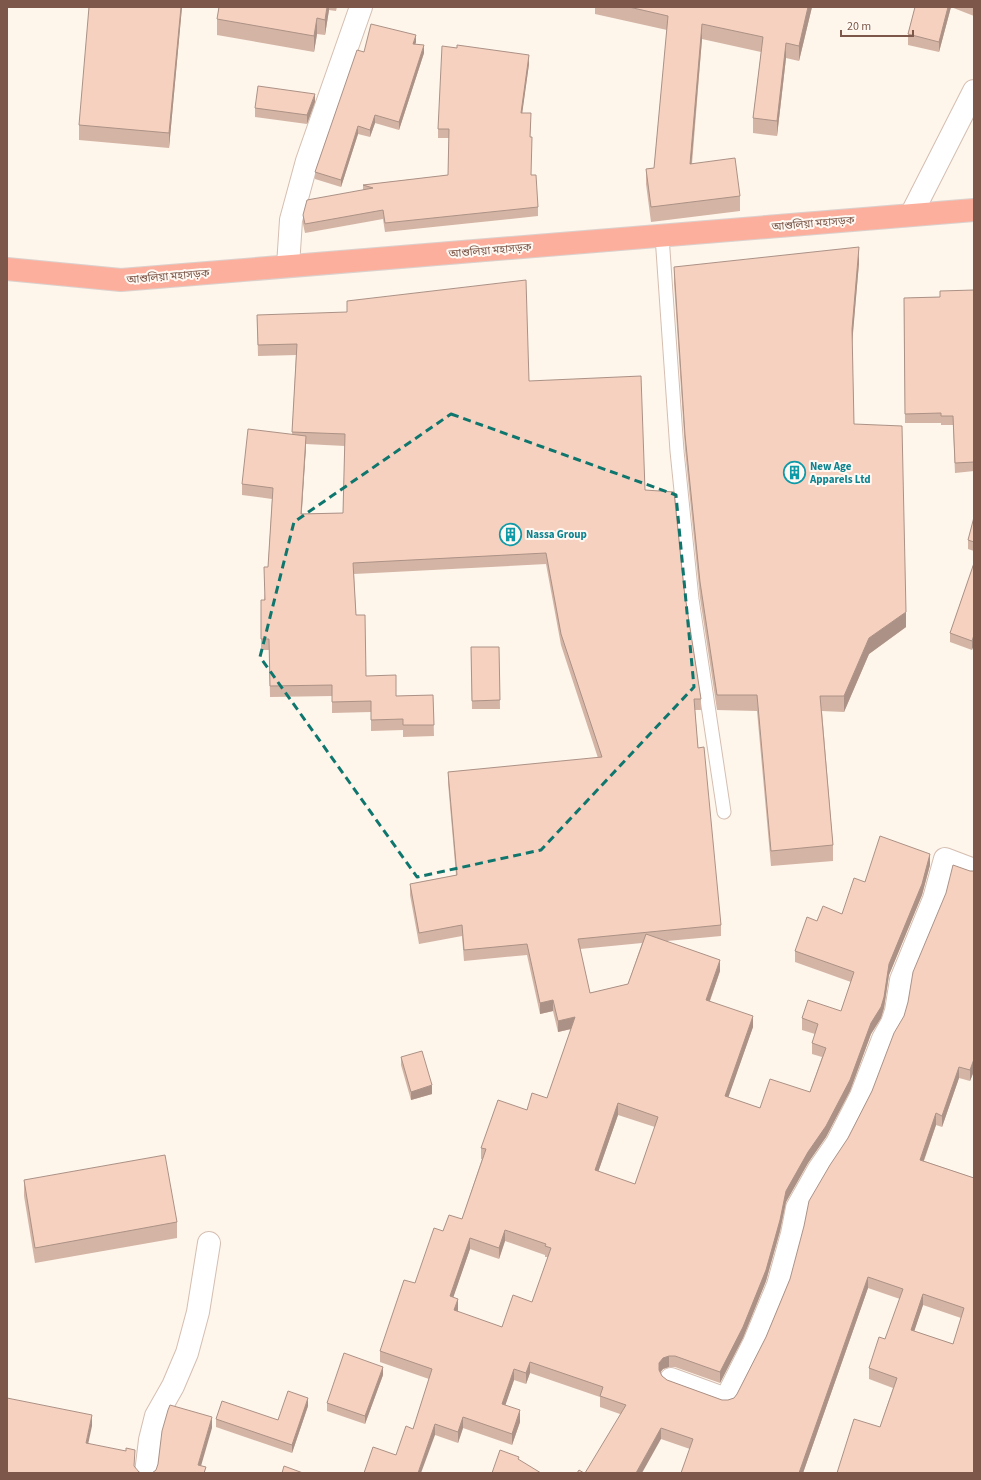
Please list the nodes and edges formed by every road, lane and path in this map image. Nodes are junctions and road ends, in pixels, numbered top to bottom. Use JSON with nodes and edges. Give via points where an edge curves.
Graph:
{"nodes":[{"id":1,"x":361,"y":7,"type":"edge"},
{"id":2,"x":974,"y":91,"type":"edge"},
{"id":3,"x":974,"y":210,"type":"edge"},
{"id":4,"x":911,"y":215,"type":"junction"},
{"id":5,"x":662,"y":236,"type":"junction"},
{"id":6,"x":288,"y":266,"type":"junction"},
{"id":7,"x":7,"y":269,"type":"edge"},
{"id":8,"x":724,"y":812,"type":"dead end"},
{"id":9,"x":974,"y":870,"type":"edge"},
{"id":10,"x":209,"y":1243,"type":"dead end"},
{"id":11,"x":671,"y":1379,"type":"dead end"},
{"id":12,"x":146,"y":1473,"type":"edge"}],
"edges":[{"from":1,"to":6,"type":"street","via":[[306,161],[291,220]]},
{"from":2,"to":4,"type":"street"},
{"from":3,"to":4,"type":"highway","name":"আশুলিয়া মহাসড়ক"},
{"from":4,"to":5,"type":"highway","name":"আশুলিয়া মহাসড়ক"},
{"from":5,"to":6,"type":"highway","name":"আশুলিয়া মহাসড়ক"},
{"from":5,"to":8,"type":"lane","via":[[676,451],[691,591]]},
{"from":6,"to":7,"type":"highway","name":"আশুলিয়া মহাসড়ক","via":[[121,280]]},
{"from":9,"to":11,"type":"street","via":[[945,860],[934,900],[901,980],[892,1023],[861,1096],[797,1208],[778,1285],[754,1343],[726,1399]]},
{"from":10,"to":12,"type":"street","via":[[198,1312],[187,1353],[173,1386],[156,1416]]}]}
